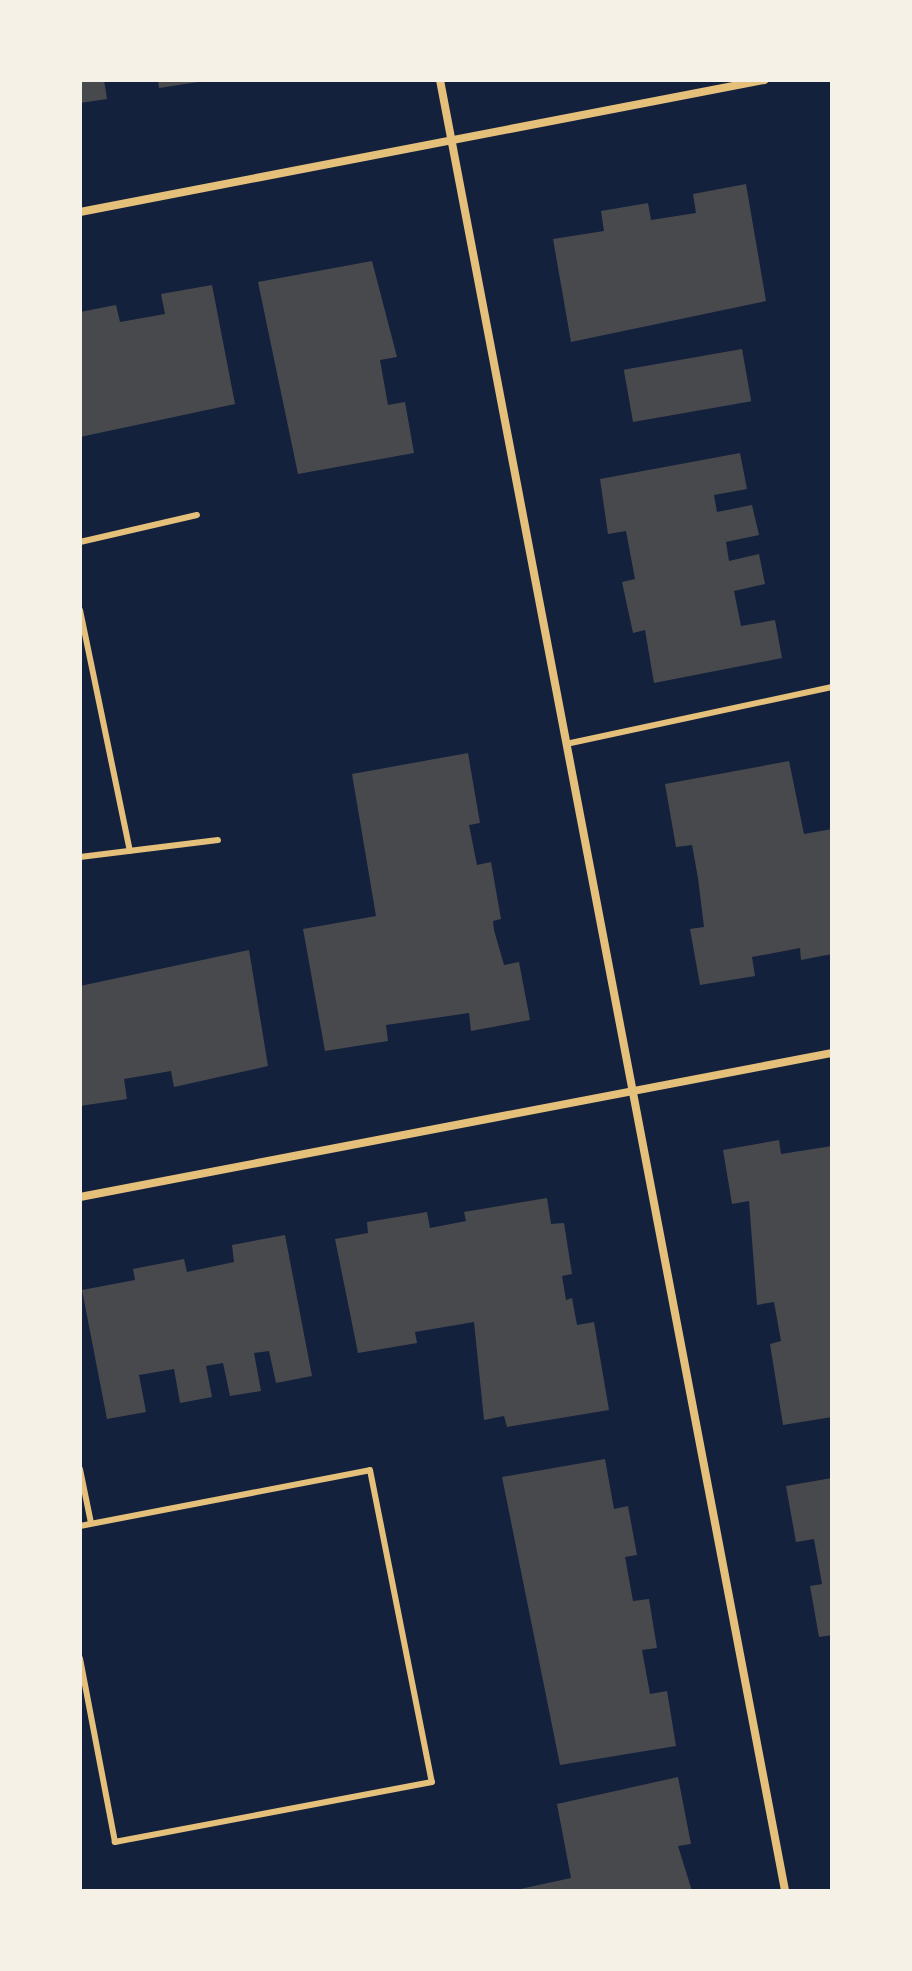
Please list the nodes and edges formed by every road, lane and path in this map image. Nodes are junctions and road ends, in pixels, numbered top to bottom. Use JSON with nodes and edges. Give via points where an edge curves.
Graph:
{"nodes":[{"id":1,"x":440,"y":80,"type":"edge"},
{"id":2,"x":764,"y":80,"type":"edge"},
{"id":3,"x":452,"y":140,"type":"junction"},
{"id":4,"x":80,"y":212,"type":"edge"},
{"id":5,"x":197,"y":515,"type":"dead end"},
{"id":6,"x":80,"y":542,"type":"edge"},
{"id":7,"x":80,"y":610,"type":"edge"},
{"id":8,"x":832,"y":687,"type":"edge"},
{"id":9,"x":566,"y":744,"type":"junction"},
{"id":10,"x":218,"y":840,"type":"dead end"},
{"id":11,"x":130,"y":851,"type":"junction"},
{"id":12,"x":80,"y":857,"type":"edge"},
{"id":13,"x":832,"y":1053,"type":"edge"},
{"id":14,"x":631,"y":1092,"type":"junction"},
{"id":15,"x":80,"y":1197,"type":"edge"},
{"id":16,"x":80,"y":1469,"type":"edge"},
{"id":17,"x":91,"y":1523,"type":"junction"},
{"id":18,"x":80,"y":1526,"type":"edge"},
{"id":19,"x":80,"y":1658,"type":"edge"},
{"id":20,"x":785,"y":1891,"type":"edge"}],
"edges":[{"from":1,"to":3,"type":"street"},
{"from":2,"to":3,"type":"street"},
{"from":3,"to":4,"type":"street"},
{"from":3,"to":9,"type":"street"},
{"from":5,"to":6,"type":"lane"},
{"from":7,"to":11,"type":"lane"},
{"from":8,"to":9,"type":"lane"},
{"from":9,"to":14,"type":"street"},
{"from":10,"to":11,"type":"lane"},
{"from":11,"to":12,"type":"lane"},
{"from":13,"to":14,"type":"street"},
{"from":14,"to":15,"type":"street"},
{"from":14,"to":20,"type":"street"},
{"from":16,"to":17,"type":"lane"},
{"from":17,"to":18,"type":"lane"},
{"from":17,"to":19,"type":"lane","via":[[370,1470],[432,1782],[115,1842]]}]}
